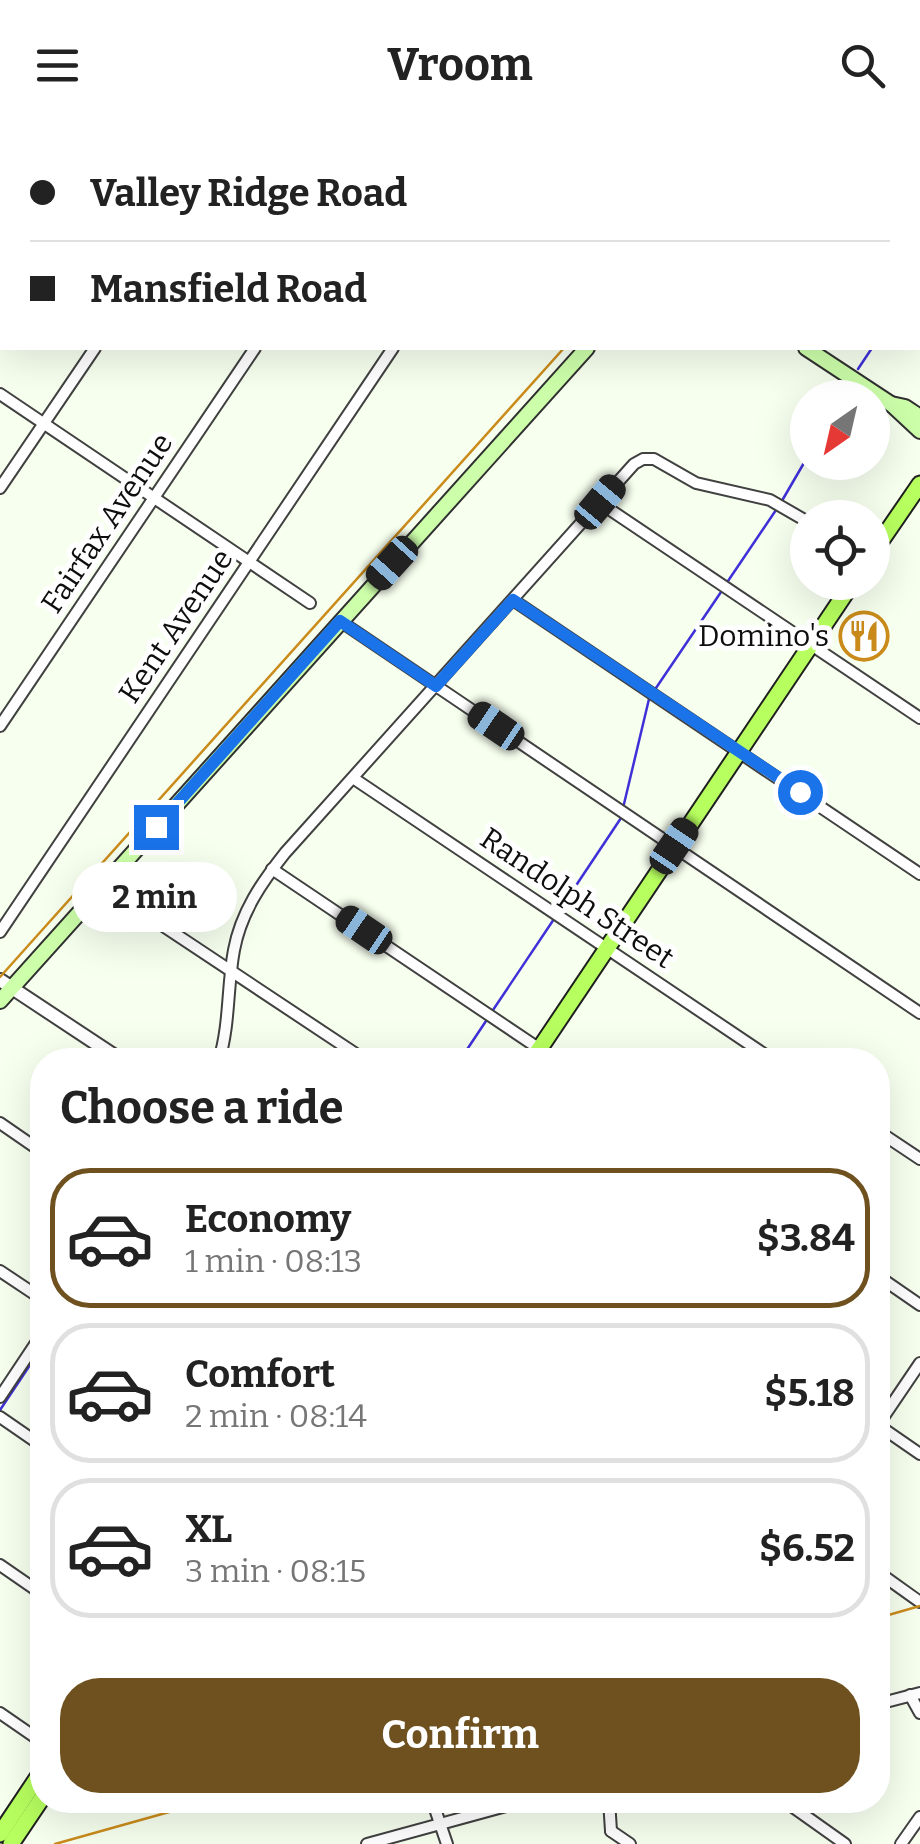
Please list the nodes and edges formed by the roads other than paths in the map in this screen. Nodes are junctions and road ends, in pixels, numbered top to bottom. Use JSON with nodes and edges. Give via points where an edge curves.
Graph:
{"nodes":[{"id":1,"x":94,"y":350,"type":"edge"},
{"id":2,"x":254,"y":350,"type":"edge"},
{"id":3,"x":392,"y":350,"type":"edge"},
{"id":4,"x":584,"y":350,"type":"edge"},
{"id":5,"x":809,"y":350,"type":"edge"},
{"id":6,"x":854,"y":380,"type":"edge"},
{"id":7,"x":0,"y":394,"type":"edge"},
{"id":8,"x":890,"y":404,"type":"joint"},
{"id":9,"x":920,"y":416,"type":"edge"},
{"id":10,"x":44,"y":423,"type":"junction"},
{"id":11,"x":920,"y":431,"type":"edge"},
{"id":12,"x":920,"y":484,"type":"edge"},
{"id":13,"x":0,"y":488,"type":"edge"},
{"id":14,"x":154,"y":497,"type":"junction"},
{"id":15,"x":600,"y":502,"type":"junction"},
{"id":16,"x":790,"y":512,"type":"edge"},
{"id":17,"x":890,"y":528,"type":"edge"},
{"id":18,"x":249,"y":562,"type":"junction"},
{"id":19,"x":513,"y":600,"type":"junction"},
{"id":20,"x":841,"y":600,"type":"edge"},
{"id":21,"x":310,"y":603,"type":"dead end"},
{"id":22,"x":340,"y":621,"type":"junction"},
{"id":23,"x":812,"y":645,"type":"junction"},
{"id":24,"x":436,"y":686,"type":"junction"},
{"id":25,"x":920,"y":718,"type":"edge"},
{"id":26,"x":0,"y":726,"type":"edge"},
{"id":27,"x":739,"y":751,"type":"junction"},
{"id":28,"x":352,"y":778,"type":"junction"},
{"id":29,"x":674,"y":846,"type":"junction"},
{"id":30,"x":272,"y":869,"type":"junction"},
{"id":31,"x":920,"y":874,"type":"edge"},
{"id":32,"x":103,"y":886,"type":"junction"},
{"id":33,"x":0,"y":932,"type":"edge"},
{"id":34,"x":607,"y":948,"type":"junction"},
{"id":35,"x":232,"y":972,"type":"junction"},
{"id":36,"x":6,"y":984,"type":"edge"},
{"id":37,"x":0,"y":1001,"type":"edge"},
{"id":38,"x":920,"y":1013,"type":"edge"},
{"id":39,"x":103,"y":1048,"type":"edge"},
{"id":40,"x":221,"y":1048,"type":"edge"},
{"id":41,"x":347,"y":1048,"type":"edge"},
{"id":42,"x":527,"y":1048,"type":"edge"},
{"id":43,"x":540,"y":1048,"type":"edge"},
{"id":44,"x":755,"y":1048,"type":"edge"},
{"id":45,"x":0,"y":1123,"type":"edge"},
{"id":46,"x":890,"y":1139,"type":"edge"},
{"id":47,"x":30,"y":1144,"type":"edge"},
{"id":48,"x":920,"y":1160,"type":"edge"},
{"id":49,"x":0,"y":1271,"type":"edge"},
{"id":50,"x":890,"y":1284,"type":"edge"},
{"id":51,"x":30,"y":1292,"type":"edge"},
{"id":52,"x":920,"y":1305,"type":"edge"},
{"id":53,"x":30,"y":1352,"type":"edge"},
{"id":54,"x":920,"y":1363,"type":"edge"},
{"id":55,"x":0,"y":1397,"type":"edge"},
{"id":56,"x":890,"y":1407,"type":"edge"},
{"id":57,"x":0,"y":1418,"type":"edge"},
{"id":58,"x":890,"y":1433,"type":"edge"},
{"id":59,"x":30,"y":1438,"type":"edge"},
{"id":60,"x":920,"y":1454,"type":"edge"},
{"id":61,"x":0,"y":1565,"type":"edge"},
{"id":62,"x":890,"y":1581,"type":"edge"},
{"id":63,"x":30,"y":1586,"type":"edge"},
{"id":64,"x":920,"y":1602,"type":"edge"},
{"id":65,"x":915,"y":1694,"type":"edge"},
{"id":66,"x":890,"y":1701,"type":"edge"},
{"id":67,"x":0,"y":1712,"type":"edge"},
{"id":68,"x":920,"y":1713,"type":"edge"},
{"id":69,"x":30,"y":1733,"type":"edge"},
{"id":70,"x":30,"y":1789,"type":"edge"},
{"id":71,"x":32,"y":1813,"type":"edge"},
{"id":72,"x":436,"y":1813,"type":"edge"},
{"id":73,"x":482,"y":1813,"type":"edge"},
{"id":74,"x":610,"y":1813,"type":"edge"},
{"id":75,"x":802,"y":1813,"type":"edge"},
{"id":76,"x":920,"y":1817,"type":"edge"},
{"id":77,"x":440,"y":1825,"type":"junction"},
{"id":78,"x":611,"y":1831,"type":"junction"},
{"id":79,"x":0,"y":1834,"type":"edge"},
{"id":80,"x":12,"y":1844,"type":"edge"},
{"id":81,"x":367,"y":1844,"type":"edge"},
{"id":82,"x":446,"y":1844,"type":"edge"},
{"id":83,"x":602,"y":1844,"type":"edge"},
{"id":84,"x":630,"y":1844,"type":"edge"},
{"id":85,"x":845,"y":1844,"type":"edge"},
{"id":86,"x":902,"y":1844,"type":"edge"}],
"edges":[{"from":1,"to":10,"type":"street"},
{"from":2,"to":14,"type":"street","name":"Fairfax Avenue"},
{"from":3,"to":18,"type":"street","name":"Kent Avenue"},
{"from":4,"to":22,"type":"main road"},
{"from":5,"to":6,"type":"main road"},
{"from":7,"to":10,"type":"street"},
{"from":8,"to":9,"type":"main road"},
{"from":8,"to":11,"type":"main road"},
{"from":10,"to":13,"type":"street"},
{"from":10,"to":14,"type":"street"},
{"from":12,"to":17,"type":"main road"},
{"from":14,"to":18,"type":"street"},
{"from":14,"to":26,"type":"street","name":"Fairfax Avenue"},
{"from":15,"to":16,"type":"street","via":[[634,464],[648,458],[704,487],[770,500]]},
{"from":15,"to":19,"type":"street"},
{"from":15,"to":23,"type":"street"},
{"from":18,"to":21,"type":"street"},
{"from":18,"to":33,"type":"street","name":"Kent Avenue"},
{"from":19,"to":24,"type":"street"},
{"from":19,"to":27,"type":"street"},
{"from":20,"to":23,"type":"main road"},
{"from":22,"to":24,"type":"street"},
{"from":22,"to":32,"type":"main road"},
{"from":23,"to":25,"type":"street"},
{"from":23,"to":27,"type":"main road"},
{"from":24,"to":28,"type":"street"},
{"from":24,"to":29,"type":"street"},
{"from":27,"to":29,"type":"main road"},
{"from":27,"to":31,"type":"street"},
{"from":28,"to":30,"type":"street"},
{"from":28,"to":34,"type":"street","name":"Randolph Street"},
{"from":29,"to":34,"type":"main road"},
{"from":29,"to":38,"type":"street"},
{"from":30,"to":35,"type":"street","via":[[247,911]]},
{"from":30,"to":42,"type":"street"},
{"from":32,"to":35,"type":"street"},
{"from":32,"to":36,"type":"main road"},
{"from":34,"to":43,"type":"main road"},
{"from":34,"to":44,"type":"street","name":"Randolph Street"},
{"from":35,"to":40,"type":"street"},
{"from":35,"to":41,"type":"street"},
{"from":36,"to":37,"type":"main road"},
{"from":36,"to":39,"type":"street"},
{"from":45,"to":47,"type":"street"},
{"from":46,"to":48,"type":"street"},
{"from":49,"to":51,"type":"street"},
{"from":50,"to":52,"type":"street"},
{"from":53,"to":55,"type":"street"},
{"from":54,"to":56,"type":"street"},
{"from":57,"to":59,"type":"street"},
{"from":58,"to":60,"type":"street"},
{"from":61,"to":63,"type":"street"},
{"from":62,"to":64,"type":"street"},
{"from":65,"to":66,"type":"street"},
{"from":65,"to":68,"type":"street"},
{"from":67,"to":69,"type":"street"},
{"from":70,"to":79,"type":"main road"},
{"from":71,"to":80,"type":"main road"},
{"from":72,"to":77,"type":"street"},
{"from":73,"to":77,"type":"street"},
{"from":74,"to":78,"type":"street"},
{"from":75,"to":85,"type":"street"},
{"from":76,"to":86,"type":"street"},
{"from":77,"to":81,"type":"street"},
{"from":77,"to":82,"type":"street"},
{"from":78,"to":83,"type":"street"},
{"from":78,"to":84,"type":"street"}]}
